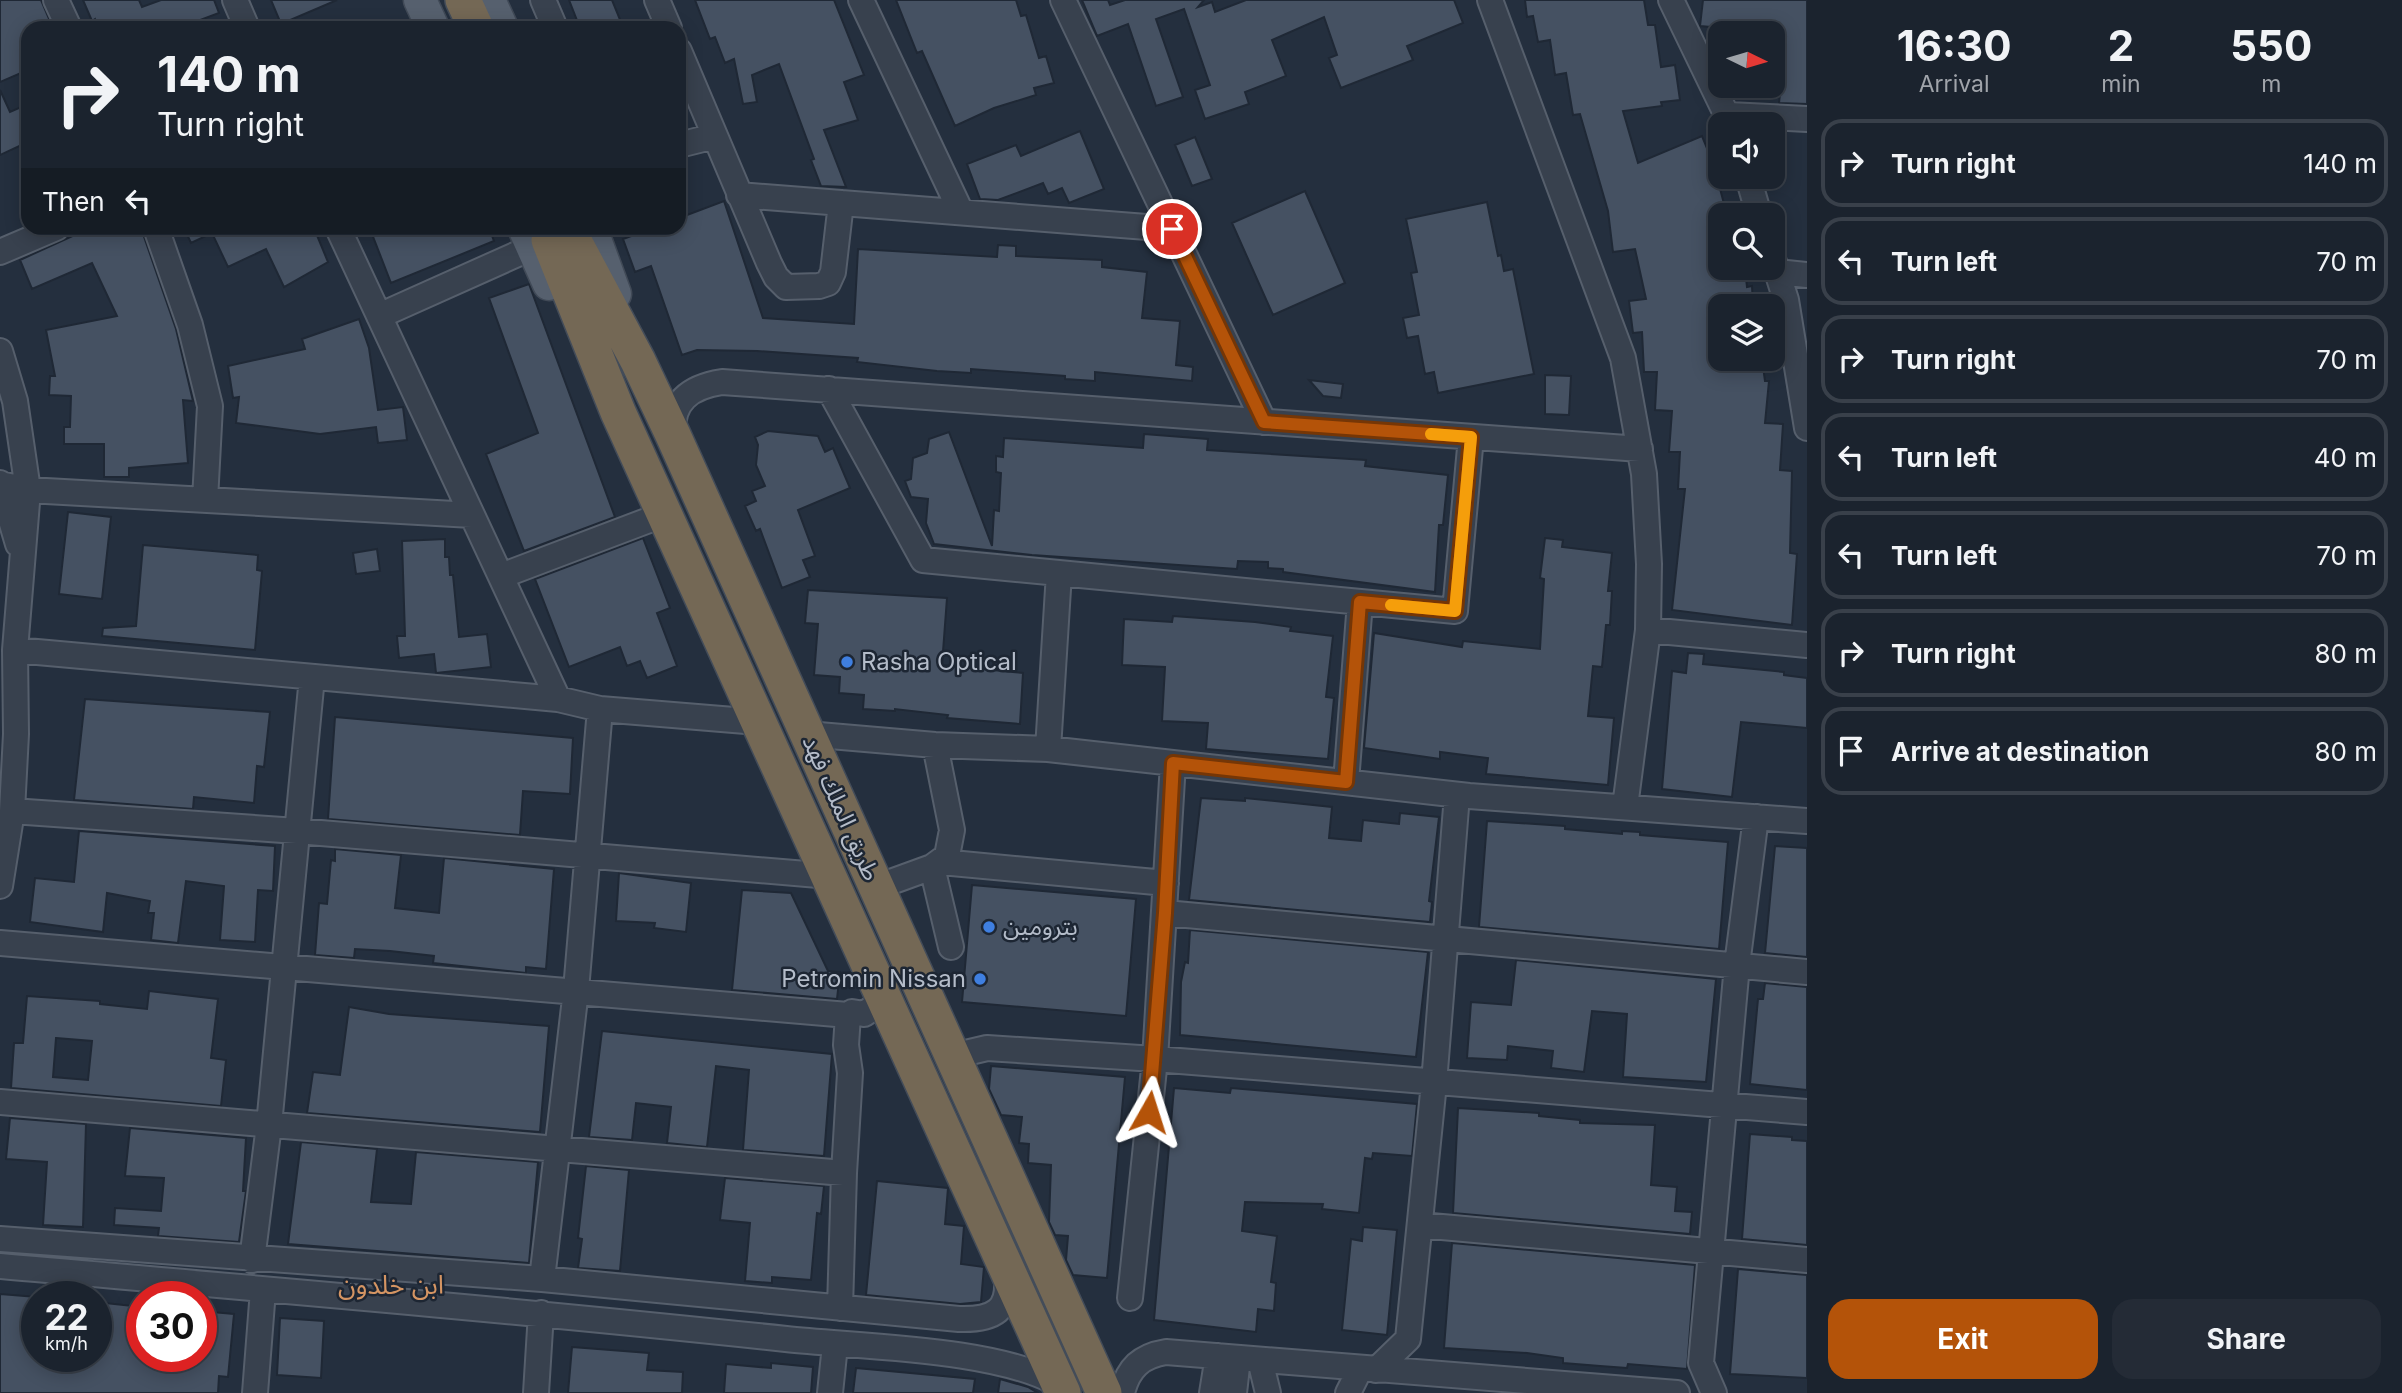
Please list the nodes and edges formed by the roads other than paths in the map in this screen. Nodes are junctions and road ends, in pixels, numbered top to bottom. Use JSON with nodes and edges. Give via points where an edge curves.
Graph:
{"nodes":[{"id":1,"x":56,"y":0,"type":"edge"},
{"id":2,"x":235,"y":0,"type":"edge"},
{"id":3,"x":420,"y":0,"type":"edge"},
{"id":4,"x":441,"y":0,"type":"edge"},
{"id":5,"x":463,"y":0,"type":"edge"},
{"id":6,"x":543,"y":0,"type":"edge"},
{"id":7,"x":657,"y":0,"type":"edge"},
{"id":8,"x":861,"y":0,"type":"edge"},
{"id":9,"x":1063,"y":0,"type":"edge"},
{"id":10,"x":1490,"y":0,"type":"edge"},
{"id":11,"x":1671,"y":0,"type":"edge"},
{"id":12,"x":493,"y":16,"type":"edge"},
{"id":13,"x":66,"y":21,"type":"edge"},
{"id":14,"x":244,"y":21,"type":"edge"},
{"id":15,"x":430,"y":21,"type":"edge"},
{"id":16,"x":451,"y":21,"type":"edge"},
{"id":17,"x":552,"y":21,"type":"edge"},
{"id":18,"x":663,"y":21,"type":"edge"},
{"id":19,"x":686,"y":68,"type":"edge"},
{"id":20,"x":1726,"y":112,"type":"edge"},
{"id":21,"x":1785,"y":119,"type":"edge"},
{"id":22,"x":1807,"y":119,"type":"edge"},
{"id":23,"x":715,"y":136,"type":"junction"},
{"id":24,"x":686,"y":143,"type":"edge"},
{"id":25,"x":740,"y":195,"type":"junction"},
{"id":26,"x":841,"y":203,"type":"junction"},
{"id":27,"x":961,"y":212,"type":"junction"},
{"id":28,"x":1172,"y":229,"type":"junction"},
{"id":29,"x":40,"y":235,"type":"edge"},
{"id":30,"x":158,"y":235,"type":"edge"},
{"id":31,"x":341,"y":235,"type":"edge"},
{"id":32,"x":532,"y":235,"type":"edge"},
{"id":33,"x":535,"y":235,"type":"edge"},
{"id":34,"x":571,"y":235,"type":"edge"},
{"id":35,"x":593,"y":235,"type":"edge"},
{"id":36,"x":0,"y":252,"type":"edge"},
{"id":37,"x":1785,"y":269,"type":"edge"},
{"id":38,"x":1807,"y":275,"type":"edge"},
{"id":39,"x":1780,"y":280,"type":"edge"},
{"id":40,"x":379,"y":316,"type":"junction"},
{"id":41,"x":0,"y":351,"type":"edge"},
{"id":42,"x":638,"y":361,"type":"junction"},
{"id":43,"x":829,"y":389,"type":"junction"},
{"id":44,"x":1264,"y":422,"type":"junction"},
{"id":45,"x":1807,"y":426,"type":"edge"},
{"id":46,"x":673,"y":435,"type":"junction"},
{"id":47,"x":1471,"y":437,"type":"junction"},
{"id":48,"x":1640,"y":449,"type":"junction"},
{"id":49,"x":0,"y":484,"type":"edge"},
{"id":50,"x":28,"y":490,"type":"junction"},
{"id":51,"x":205,"y":500,"type":"junction"},
{"id":52,"x":665,"y":514,"type":"junction"},
{"id":53,"x":472,"y":515,"type":"junction"},
{"id":54,"x":24,"y":562,"type":"junction"},
{"id":55,"x":1059,"y":573,"type":"junction"},
{"id":56,"x":501,"y":576,"type":"junction"},
{"id":57,"x":1360,"y":602,"type":"junction"},
{"id":58,"x":1648,"y":630,"type":"junction"},
{"id":59,"x":1807,"y":645,"type":"edge"},
{"id":60,"x":15,"y":650,"type":"junction"},
{"id":61,"x":312,"y":677,"type":"junction"},
{"id":62,"x":558,"y":699,"type":"junction"},
{"id":63,"x":600,"y":709,"type":"junction"},
{"id":64,"x":758,"y":722,"type":"junction"},
{"id":65,"x":807,"y":734,"type":"junction"},
{"id":66,"x":935,"y":745,"type":"junction"},
{"id":67,"x":1048,"y":749,"type":"junction"},
{"id":68,"x":1173,"y":763,"type":"junction"},
{"id":69,"x":1346,"y":782,"type":"junction"},
{"id":70,"x":1457,"y":794,"type":"junction"},
{"id":71,"x":1625,"y":807,"type":"junction"},
{"id":72,"x":12,"y":811,"type":"junction"},
{"id":73,"x":1756,"y":817,"type":"junction"},
{"id":74,"x":1807,"y":821,"type":"edge"},
{"id":75,"x":297,"y":831,"type":"junction"},
{"id":76,"x":588,"y":856,"type":"junction"},
{"id":77,"x":937,"y":865,"type":"junction"},
{"id":78,"x":830,"y":876,"type":"junction"},
{"id":79,"x":1166,"y":883,"type":"junction"},
{"id":80,"x":0,"y":886,"type":"edge"},
{"id":81,"x":877,"y":887,"type":"junction"},
{"id":82,"x":1165,"y":913,"type":"junction"},
{"id":83,"x":1447,"y":938,"type":"junction"},
{"id":84,"x":0,"y":943,"type":"edge"},
{"id":85,"x":951,"y":947,"type":"dead end"},
{"id":86,"x":1737,"y":965,"type":"junction"},
{"id":87,"x":284,"y":966,"type":"junction"},
{"id":88,"x":1807,"y":972,"type":"edge"},
{"id":89,"x":576,"y":990,"type":"junction"},
{"id":90,"x":885,"y":1000,"type":"junction"},
{"id":91,"x":848,"y":1015,"type":"junction"},
{"id":92,"x":953,"y":1056,"type":"junction"},
{"id":93,"x":1155,"y":1059,"type":"junction"},
{"id":94,"x":1434,"y":1083,"type":"junction"},
{"id":95,"x":0,"y":1102,"type":"edge"},
{"id":96,"x":1725,"y":1105,"type":"junction"},
{"id":97,"x":1807,"y":1112,"type":"edge"},
{"id":98,"x":269,"y":1125,"type":"junction"},
{"id":99,"x":560,"y":1148,"type":"junction"},
{"id":100,"x":844,"y":1172,"type":"junction"},
{"id":101,"x":1420,"y":1225,"type":"junction"},
{"id":102,"x":0,"y":1239,"type":"edge"},
{"id":103,"x":1713,"y":1251,"type":"junction"},
{"id":104,"x":1003,"y":1258,"type":"junction"},
{"id":105,"x":252,"y":1260,"type":"junction"},
{"id":106,"x":1807,"y":1260,"type":"edge"},
{"id":107,"x":0,"y":1266,"type":"edge"},
{"id":108,"x":542,"y":1279,"type":"junction"},
{"id":109,"x":262,"y":1290,"type":"junction"},
{"id":110,"x":1130,"y":1298,"type":"dead end"},
{"id":111,"x":840,"y":1308,"type":"junction"},
{"id":112,"x":541,"y":1313,"type":"junction"},
{"id":113,"x":959,"y":1319,"type":"junction"},
{"id":114,"x":835,"y":1345,"type":"junction"},
{"id":115,"x":955,"y":1356,"type":"junction"},
{"id":116,"x":1239,"y":1358,"type":"junction"},
{"id":117,"x":1368,"y":1370,"type":"junction"},
{"id":118,"x":1442,"y":1376,"type":"junction"},
{"id":119,"x":1061,"y":1389,"type":"edge"},
{"id":120,"x":255,"y":1393,"type":"edge"},
{"id":121,"x":536,"y":1393,"type":"edge"},
{"id":122,"x":830,"y":1393,"type":"edge"},
{"id":123,"x":1104,"y":1393,"type":"edge"},
{"id":124,"x":1122,"y":1393,"type":"edge"},
{"id":125,"x":1212,"y":1393,"type":"edge"},
{"id":126,"x":1234,"y":1393,"type":"edge"},
{"id":127,"x":1268,"y":1393,"type":"edge"},
{"id":128,"x":1348,"y":1393,"type":"edge"},
{"id":129,"x":1422,"y":1393,"type":"edge"},
{"id":130,"x":1677,"y":1393,"type":"edge"},
{"id":131,"x":1714,"y":1393,"type":"edge"}],
"edges":[{"from":1,"to":13,"type":"street"},
{"from":2,"to":14,"type":"street"},
{"from":3,"to":15,"type":"main road"},
{"from":4,"to":16,"type":"highway"},
{"from":5,"to":12,"type":"highway"},
{"from":6,"to":17,"type":"street"},
{"from":7,"to":18,"type":"street"},
{"from":8,"to":27,"type":"street"},
{"from":9,"to":28,"type":"street"},
{"from":10,"to":48,"type":"street","via":[[1623,358]]},
{"from":11,"to":20,"type":"street"},
{"from":19,"to":23,"type":"street"},
{"from":21,"to":22,"type":"street"},
{"from":23,"to":24,"type":"street"},
{"from":23,"to":25,"type":"street"},
{"from":25,"to":26,"type":"street"},
{"from":25,"to":26,"type":"street","via":[[776,277],[786,287],[828,283]]},
{"from":26,"to":27,"type":"street"},
{"from":27,"to":28,"type":"street"},
{"from":28,"to":44,"type":"street"},
{"from":29,"to":36,"type":"street"},
{"from":30,"to":51,"type":"street","via":[[190,325],[210,406]]},
{"from":31,"to":40,"type":"street"},
{"from":32,"to":40,"type":"street"},
{"from":33,"to":52,"type":"highway","name":"طريق الملك فهد","via":[[571,288],[618,412]]},
{"from":34,"to":42,"type":"highway","name":"طريق الملك فهد"},
{"from":35,"to":42,"type":"main road"},
{"from":37,"to":38,"type":"street"},
{"from":39,"to":45,"type":"street"},
{"from":40,"to":53,"type":"street"},
{"from":41,"to":50,"type":"street","via":[[15,401]]},
{"from":42,"to":46,"type":"highway","name":"طريق الملك فهد"},
{"from":43,"to":44,"type":"street"},
{"from":43,"to":46,"type":"street","via":[[708,384],[674,409]]},
{"from":43,"to":55,"type":"street","via":[[923,560]]},
{"from":44,"to":47,"type":"street"},
{"from":46,"to":65,"type":"highway","name":"طريق الملك فهد"},
{"from":47,"to":48,"type":"street"},
{"from":47,"to":57,"type":"street","via":[[1455,611]]},
{"from":48,"to":58,"type":"street","via":[[1649,564]]},
{"from":49,"to":50,"type":"street"},
{"from":49,"to":54,"type":"street"},
{"from":50,"to":51,"type":"street"},
{"from":50,"to":54,"type":"street"},
{"from":51,"to":53,"type":"street"},
{"from":52,"to":56,"type":"street"},
{"from":52,"to":64,"type":"highway","name":"طريق الملك فهد"},
{"from":53,"to":56,"type":"street"},
{"from":54,"to":60,"type":"street"},
{"from":55,"to":57,"type":"street"},
{"from":55,"to":67,"type":"street"},
{"from":56,"to":62,"type":"street"},
{"from":57,"to":69,"type":"street"},
{"from":58,"to":59,"type":"street"},
{"from":58,"to":71,"type":"street"},
{"from":60,"to":61,"type":"street"},
{"from":60,"to":72,"type":"street"},
{"from":61,"to":62,"type":"street"},
{"from":61,"to":75,"type":"street"},
{"from":62,"to":63,"type":"street"},
{"from":63,"to":64,"type":"street"},
{"from":63,"to":76,"type":"street"},
{"from":64,"to":78,"type":"highway","name":"طريق الملك فهد"},
{"from":65,"to":66,"type":"street"},
{"from":65,"to":81,"type":"highway","name":"طريق الملك فهد"},
{"from":66,"to":67,"type":"street"},
{"from":66,"to":77,"type":"street","via":[[952,830],[947,856]]},
{"from":67,"to":68,"type":"street"},
{"from":68,"to":69,"type":"street"},
{"from":68,"to":79,"type":"street"},
{"from":69,"to":70,"type":"street"},
{"from":70,"to":71,"type":"street"},
{"from":70,"to":83,"type":"street"},
{"from":71,"to":73,"type":"street"},
{"from":72,"to":75,"type":"street"},
{"from":72,"to":80,"type":"street"},
{"from":73,"to":74,"type":"street"},
{"from":73,"to":86,"type":"street"},
{"from":75,"to":76,"type":"street"},
{"from":75,"to":87,"type":"street"},
{"from":76,"to":78,"type":"street"},
{"from":76,"to":89,"type":"street"},
{"from":77,"to":79,"type":"street"},
{"from":77,"to":81,"type":"street"},
{"from":77,"to":85,"type":"street"},
{"from":78,"to":90,"type":"highway","name":"طريق الملك فهد"},
{"from":79,"to":82,"type":"street"},
{"from":81,"to":92,"type":"highway","name":"طريق الملك فهد"},
{"from":82,"to":83,"type":"street"},
{"from":82,"to":93,"type":"street"},
{"from":83,"to":86,"type":"street"},
{"from":83,"to":94,"type":"street"},
{"from":84,"to":87,"type":"street"},
{"from":86,"to":88,"type":"street"},
{"from":86,"to":96,"type":"street"},
{"from":87,"to":89,"type":"street"},
{"from":87,"to":98,"type":"street"},
{"from":89,"to":91,"type":"street"},
{"from":89,"to":99,"type":"street"},
{"from":90,"to":91,"type":"street","via":[[864,1014]]},
{"from":90,"to":104,"type":"highway","name":"طريق الملك فهد"},
{"from":91,"to":100,"type":"street"},
{"from":92,"to":93,"type":"street","via":[[986,1048]]},
{"from":92,"to":123,"type":"highway","name":"طريق الملك فهد"},
{"from":93,"to":94,"type":"street"},
{"from":93,"to":110,"type":"street"},
{"from":94,"to":96,"type":"street"},
{"from":94,"to":101,"type":"street"},
{"from":95,"to":98,"type":"street"},
{"from":96,"to":97,"type":"street"},
{"from":96,"to":103,"type":"street"},
{"from":98,"to":99,"type":"street"},
{"from":98,"to":105,"type":"street"},
{"from":99,"to":100,"type":"street"},
{"from":99,"to":108,"type":"street"},
{"from":100,"to":111,"type":"street"},
{"from":101,"to":103,"type":"street"},
{"from":101,"to":117,"type":"street","via":[[1408,1339]]},
{"from":102,"to":105,"type":"street"},
{"from":103,"to":106,"type":"street"},
{"from":103,"to":131,"type":"street","via":[[1701,1363]]},
{"from":104,"to":113,"type":"street","via":[[1007,1291],[999,1310],[982,1320]]},
{"from":104,"to":119,"type":"highway","name":"طريق الملك فهد"},
{"from":105,"to":108,"type":"street"},
{"from":107,"to":109,"type":"street"},
{"from":108,"to":111,"type":"street"},
{"from":109,"to":112,"type":"street"},
{"from":109,"to":120,"type":"street"},
{"from":111,"to":113,"type":"street"},
{"from":112,"to":114,"type":"street"},
{"from":112,"to":121,"type":"street"},
{"from":113,"to":115,"type":"street","via":[[974,1330],[975,1344]]},
{"from":114,"to":115,"type":"street"},
{"from":114,"to":122,"type":"street"},
{"from":115,"to":119,"type":"street","via":[[1040,1373]]},
{"from":116,"to":117,"type":"street"},
{"from":116,"to":124,"type":"street","via":[[1152,1354],[1131,1370]]},
{"from":116,"to":125,"type":"street"},
{"from":116,"to":126,"type":"street"},
{"from":116,"to":127,"type":"street"},
{"from":117,"to":118,"type":"street"},
{"from":117,"to":128,"type":"street"},
{"from":118,"to":129,"type":"street"},
{"from":118,"to":130,"type":"street"}]}
